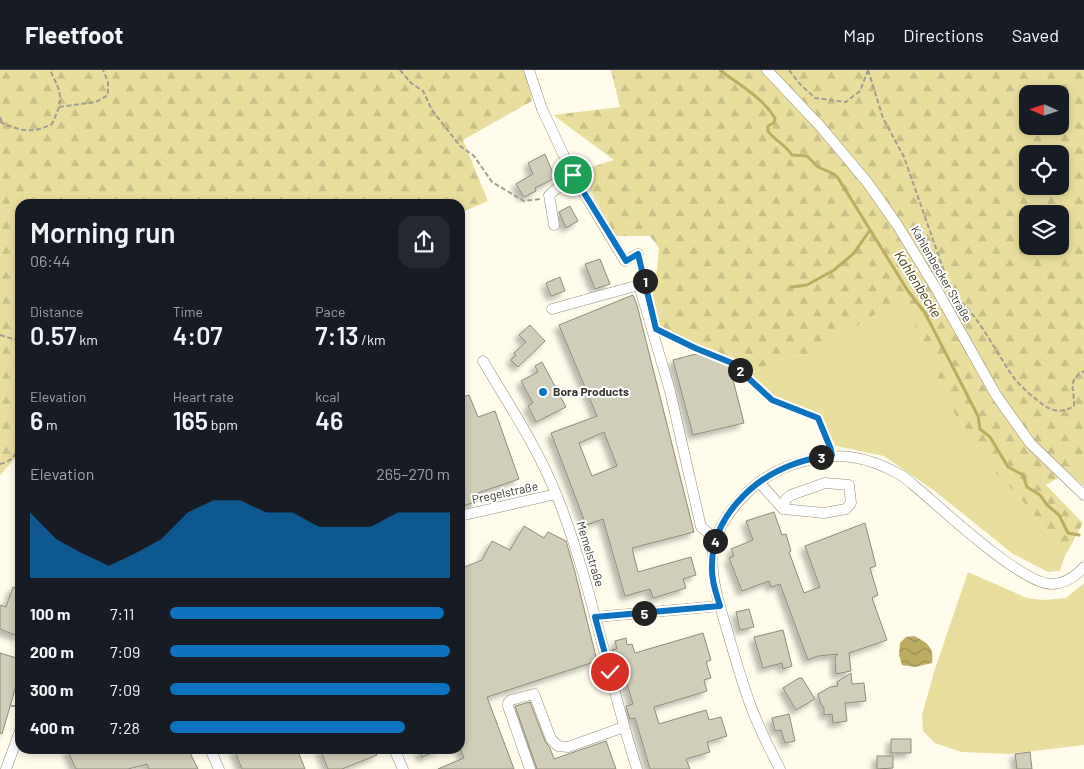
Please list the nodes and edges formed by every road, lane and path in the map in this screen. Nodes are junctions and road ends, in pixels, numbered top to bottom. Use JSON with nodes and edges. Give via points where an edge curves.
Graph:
{"nodes":[{"id":1,"x":50,"y":70,"type":"edge"},
{"id":2,"x":103,"y":70,"type":"edge"},
{"id":3,"x":400,"y":70,"type":"edge"},
{"id":4,"x":530,"y":70,"type":"edge"},
{"id":5,"x":767,"y":70,"type":"edge"},
{"id":6,"x":789,"y":70,"type":"edge"},
{"id":7,"x":868,"y":70,"type":"edge"},
{"id":8,"x":59,"y":107,"type":"junction"},
{"id":9,"x":0,"y":117,"type":"edge"},
{"id":10,"x":2,"y":123,"type":"edge"},
{"id":11,"x":573,"y":175,"type":"junction"},
{"id":12,"x":549,"y":195,"type":"junction"},
{"id":13,"x":554,"y":225,"type":"dead end"},
{"id":14,"x":638,"y":254,"type":"joint"},
{"id":15,"x":645,"y":282,"type":"dead end"},
{"id":16,"x":937,"y":290,"type":"junction"},
{"id":17,"x":552,"y":309,"type":"dead end"},
{"id":18,"x":656,"y":329,"type":"dead end"},
{"id":19,"x":0,"y":335,"type":"edge"},
{"id":20,"x":15,"y":339,"type":"edge"},
{"id":21,"x":482,"y":360,"type":"dead end"},
{"id":22,"x":1084,"y":371,"type":"edge"},
{"id":23,"x":15,"y":455,"type":"edge"},
{"id":24,"x":832,"y":455,"type":"junction"},
{"id":25,"x":0,"y":464,"type":"edge"},
{"id":26,"x":759,"y":482,"type":"junction"},
{"id":27,"x":556,"y":494,"type":"junction"},
{"id":28,"x":1084,"y":495,"type":"edge"},
{"id":29,"x":783,"y":509,"type":"junction"},
{"id":30,"x":465,"y":515,"type":"edge"},
{"id":31,"x":716,"y":539,"type":"junction"},
{"id":32,"x":1084,"y":567,"type":"edge"},
{"id":33,"x":720,"y":606,"type":"junction"},
{"id":34,"x":595,"y":617,"type":"junction"},
{"id":35,"x":11,"y":706,"type":"dead end"},
{"id":36,"x":15,"y":706,"type":"edge"},
{"id":37,"x":624,"y":727,"type":"junction"},
{"id":38,"x":15,"y":745,"type":"edge"},
{"id":39,"x":212,"y":754,"type":"edge"},
{"id":40,"x":396,"y":754,"type":"edge"},
{"id":41,"x":6,"y":769,"type":"edge"},
{"id":42,"x":219,"y":769,"type":"edge"},
{"id":43,"x":403,"y":769,"type":"edge"},
{"id":44,"x":530,"y":769,"type":"edge"},
{"id":45,"x":637,"y":769,"type":"edge"},
{"id":46,"x":780,"y":769,"type":"edge"}],
"edges":[{"from":1,"to":8,"type":"path","via":[[61,93]]},
{"from":2,"to":8,"type":"path","via":[[108,94],[96,102]]},
{"from":3,"to":12,"type":"path","via":[[423,91],[432,110],[460,146],[474,156],[492,182],[524,201]]},
{"from":4,"to":11,"type":"street","via":[[542,109]]},
{"from":5,"to":16,"type":"street","name":"Kahlenbecker Straße","via":[[867,182]]},
{"from":6,"to":7,"type":"path","via":[[815,98],[846,102],[860,91]]},
{"from":7,"to":16,"type":"path","via":[[883,118],[904,157],[945,274]]},
{"from":8,"to":10,"type":"path","via":[[52,124],[39,131],[27,131]]},
{"from":9,"to":10,"type":"path"},
{"from":11,"to":12,"type":"street"},
{"from":11,"to":14,"type":"street","via":[[626,261]]},
{"from":12,"to":13,"type":"street"},
{"from":14,"to":15,"type":"path"},
{"from":16,"to":22,"type":"path","via":[[964,303],[1013,377],[1048,409],[1059,412],[1074,406],[1073,380]]},
{"from":16,"to":28,"type":"street","name":"Kahlenbecker Straße","via":[[996,396],[1024,435]]},
{"from":17,"to":31,"type":"street","via":[[640,285],[670,391],[701,527]]},
{"from":18,"to":24,"type":"path","via":[[732,363],[772,400],[818,418]]},
{"from":19,"to":20,"type":"path"},
{"from":21,"to":27,"type":"street","name":"Memelstraße","via":[[540,457]]},
{"from":23,"to":25,"type":"path","via":[[10,462]]},
{"from":24,"to":26,"type":"street","via":[[795,463]]},
{"from":24,"to":32,"type":"street","via":[[873,462],[901,475],[991,550],[1031,578],[1050,584],[1066,581]]},
{"from":26,"to":29,"type":"street"},
{"from":26,"to":31,"type":"street","via":[[726,516]]},
{"from":27,"to":30,"type":"street","name":"Pregelstraße"},
{"from":27,"to":34,"type":"street","name":"Memelstraße","via":[[585,577]]},
{"from":29,"to":29,"type":"street","via":[[824,513],[846,509],[851,503],[849,485],[825,483],[791,495]]},
{"from":31,"to":33,"type":"street","via":[[711,567]]},
{"from":33,"to":34,"type":"street"},
{"from":33,"to":46,"type":"street","via":[[750,704]]},
{"from":34,"to":37,"type":"street","name":"Memelstraße"},
{"from":35,"to":36,"type":"path"},
{"from":37,"to":44,"type":"street","via":[[573,745],[558,746],[551,738],[534,694],[510,700],[508,706]]},
{"from":37,"to":45,"type":"street","name":"Memelstraße"},
{"from":38,"to":41,"type":"street"},
{"from":39,"to":42,"type":"street"},
{"from":40,"to":43,"type":"street"}]}
